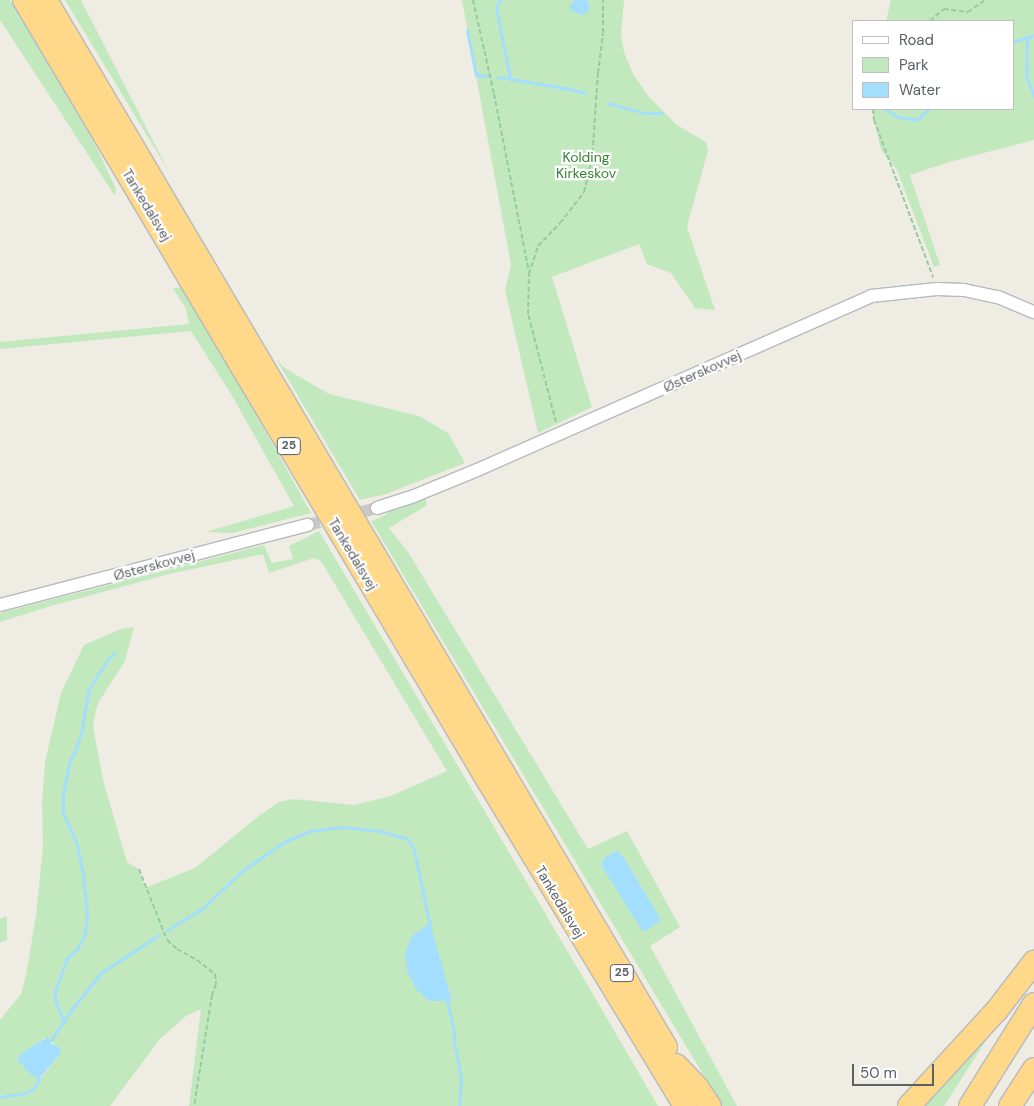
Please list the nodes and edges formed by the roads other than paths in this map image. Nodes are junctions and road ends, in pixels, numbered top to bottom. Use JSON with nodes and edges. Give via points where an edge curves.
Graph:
{"nodes":[{"id":1,"x":24,"y":0,"type":"edge"},
{"id":2,"x":46,"y":0,"type":"edge"},
{"id":3,"x":1034,"y":312,"type":"edge"},
{"id":4,"x":376,"y":508,"type":"tunnel mouth"},
{"id":5,"x":308,"y":525,"type":"tunnel mouth"},
{"id":6,"x":0,"y":605,"type":"edge"},
{"id":7,"x":1034,"y":962,"type":"edge"},
{"id":8,"x":1034,"y":1004,"type":"edge"},
{"id":9,"x":671,"y":1069,"type":"junction"},
{"id":10,"x":1034,"y":1069,"type":"edge"},
{"id":11,"x":678,"y":1106,"type":"edge"},
{"id":12,"x":685,"y":1106,"type":"edge"},
{"id":13,"x":702,"y":1106,"type":"edge"},
{"id":14,"x":710,"y":1106,"type":"edge"},
{"id":15,"x":909,"y":1106,"type":"edge"},
{"id":16,"x":970,"y":1106,"type":"edge"},
{"id":17,"x":1010,"y":1106,"type":"edge"}],
"edges":[{"from":1,"to":9,"type":"highway","name":"Tankedalsvej","number":"25","via":[[480,768]]},
{"from":2,"to":9,"type":"highway","name":"Tankedalsvej","number":"25"},
{"from":3,"to":4,"type":"street","name":"Østerskovvej","via":[[998,297],[964,290],[937,289],[871,296],[560,434],[414,496]]},
{"from":5,"to":6,"type":"street","name":"Østerskovvej"},
{"from":7,"to":15,"type":"highway","via":[[997,1010]]},
{"from":8,"to":16,"type":"highway"},
{"from":9,"to":11,"type":"highway"},
{"from":9,"to":12,"type":"highway","name":"Tankedalsvej","number":"25"},
{"from":9,"to":13,"type":"highway","name":"Tankedalsvej","number":"25"},
{"from":9,"to":14,"type":"highway"},
{"from":10,"to":17,"type":"highway"}]}
